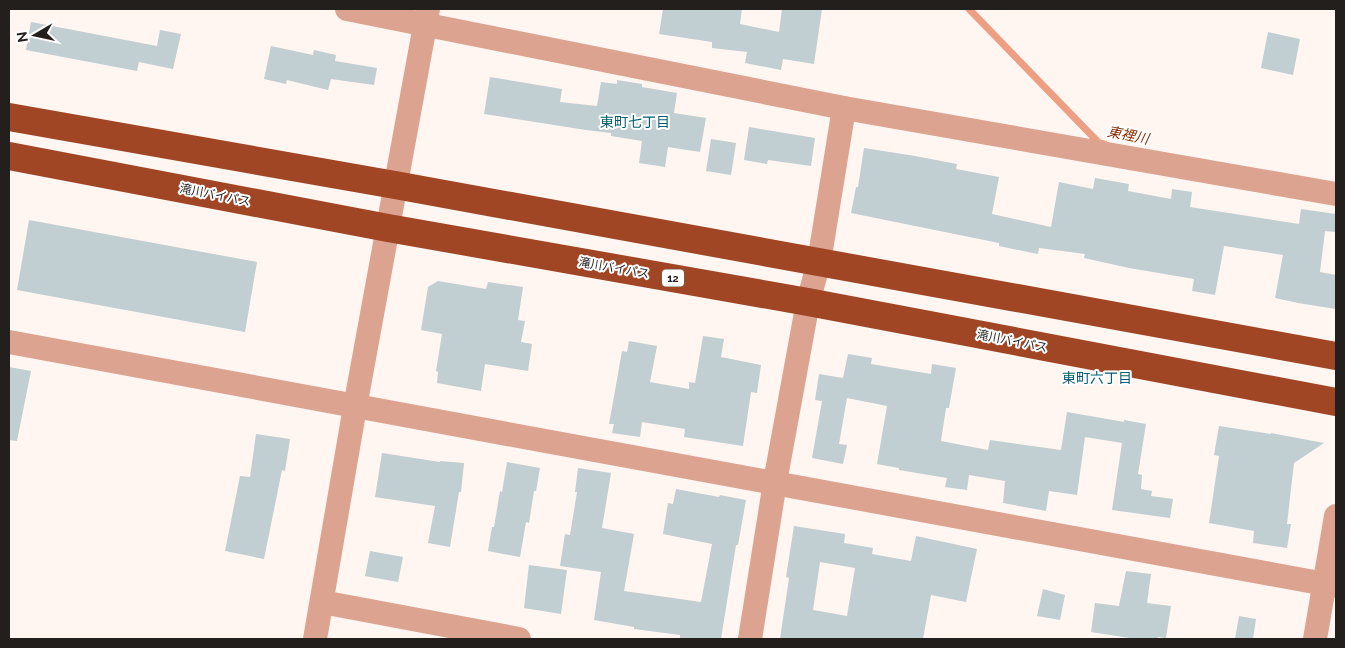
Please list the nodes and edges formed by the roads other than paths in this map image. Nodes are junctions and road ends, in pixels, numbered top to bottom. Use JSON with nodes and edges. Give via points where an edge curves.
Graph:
{"nodes":[{"id":1,"x":347,"y":9,"type":"edge"},
{"id":2,"x":427,"y":16,"type":"edge"},
{"id":3,"x":844,"y":108,"type":"junction"},
{"id":4,"x":9,"y":117,"type":"edge"},
{"id":5,"x":9,"y":156,"type":"edge"},
{"id":6,"x":396,"y":185,"type":"junction"},
{"id":7,"x":1336,"y":194,"type":"edge"},
{"id":8,"x":388,"y":228,"type":"junction"},
{"id":9,"x":819,"y":262,"type":"junction"},
{"id":10,"x":808,"y":302,"type":"junction"},
{"id":11,"x":9,"y":342,"type":"edge"},
{"id":12,"x":1336,"y":356,"type":"edge"},
{"id":13,"x":1336,"y":402,"type":"edge"},
{"id":14,"x":355,"y":407,"type":"junction"},
{"id":15,"x":775,"y":482,"type":"junction"},
{"id":16,"x":1336,"y":516,"type":"edge"},
{"id":17,"x":1330,"y":585,"type":"edge"},
{"id":18,"x":322,"y":602,"type":"junction"},
{"id":19,"x":315,"y":639,"type":"edge"},
{"id":20,"x":519,"y":639,"type":"edge"},
{"id":21,"x":750,"y":639,"type":"edge"},
{"id":22,"x":1315,"y":639,"type":"edge"}],
"edges":[{"from":1,"to":2,"type":"street"},
{"from":2,"to":3,"type":"street"},
{"from":2,"to":6,"type":"street"},
{"from":3,"to":7,"type":"street"},
{"from":3,"to":9,"type":"street"},
{"from":4,"to":6,"type":"highway"},
{"from":5,"to":8,"type":"highway","name":"滝川バイパス","number":"12"},
{"from":6,"to":8,"type":"street"},
{"from":6,"to":9,"type":"highway"},
{"from":8,"to":10,"type":"highway","name":"滝川バイパス","number":"12"},
{"from":8,"to":14,"type":"street"},
{"from":9,"to":10,"type":"street"},
{"from":9,"to":12,"type":"highway"},
{"from":10,"to":13,"type":"highway","name":"滝川バイパス","number":"12"},
{"from":10,"to":15,"type":"street"},
{"from":11,"to":14,"type":"street"},
{"from":14,"to":15,"type":"street"},
{"from":14,"to":18,"type":"street"},
{"from":15,"to":17,"type":"street"},
{"from":15,"to":21,"type":"street"},
{"from":16,"to":17,"type":"street"},
{"from":17,"to":22,"type":"street"},
{"from":18,"to":19,"type":"street"},
{"from":18,"to":20,"type":"street"}]}
